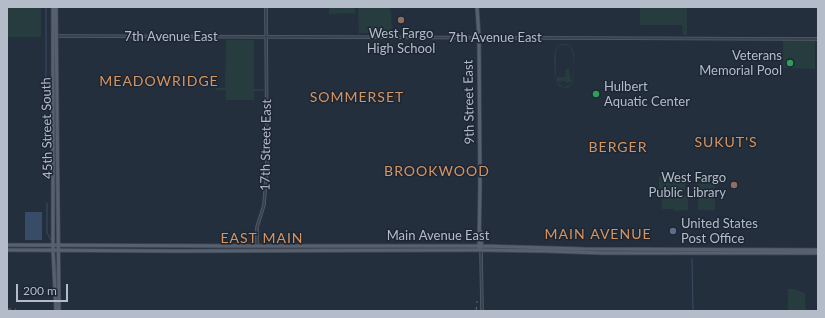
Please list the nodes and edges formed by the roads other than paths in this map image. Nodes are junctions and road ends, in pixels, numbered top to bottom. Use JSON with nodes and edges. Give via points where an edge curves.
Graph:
{"nodes":[{"id":1,"x":53,"y":7,"type":"edge"},
{"id":2,"x":56,"y":7,"type":"edge"},
{"id":3,"x":266,"y":7,"type":"edge"},
{"id":4,"x":478,"y":7,"type":"edge"},
{"id":5,"x":55,"y":36,"type":"junction"},
{"id":6,"x":266,"y":37,"type":"junction"},
{"id":7,"x":478,"y":38,"type":"junction"},
{"id":8,"x":818,"y":39,"type":"edge"},
{"id":9,"x":53,"y":244,"type":"junction"},
{"id":10,"x":58,"y":244,"type":"junction"},
{"id":11,"x":7,"y":245,"type":"edge"},
{"id":12,"x":142,"y":246,"type":"junction"},
{"id":13,"x":161,"y":246,"type":"junction"},
{"id":14,"x":256,"y":246,"type":"junction"},
{"id":15,"x":480,"y":246,"type":"junction"},
{"id":16,"x":527,"y":246,"type":"junction"},
{"id":17,"x":602,"y":249,"type":"junction"},
{"id":18,"x":7,"y":250,"type":"edge"},
{"id":19,"x":53,"y":250,"type":"junction"},
{"id":20,"x":58,"y":250,"type":"junction"},
{"id":21,"x":123,"y":250,"type":"junction"},
{"id":22,"x":481,"y":250,"type":"junction"},
{"id":23,"x":507,"y":250,"type":"junction"},
{"id":24,"x":818,"y":250,"type":"edge"},
{"id":25,"x":144,"y":251,"type":"junction"},
{"id":26,"x":256,"y":251,"type":"junction"},
{"id":27,"x":581,"y":253,"type":"junction"},
{"id":28,"x":818,"y":253,"type":"edge"},
{"id":29,"x":56,"y":311,"type":"edge"},
{"id":30,"x":59,"y":311,"type":"edge"},
{"id":31,"x":482,"y":311,"type":"edge"}],
"edges":[{"from":1,"to":5,"type":"main road","name":"45th Street South"},
{"from":2,"to":5,"type":"main road","name":"45th Street South"},
{"from":3,"to":6,"type":"street","name":"17th Street East"},
{"from":4,"to":7,"type":"main road","name":"9th Street East"},
{"from":5,"to":6,"type":"street","name":"7th Avenue East"},
{"from":5,"to":9,"type":"main road","name":"45th Street South"},
{"from":5,"to":10,"type":"main road","name":"45th Street South"},
{"from":6,"to":7,"type":"street","name":"7th Avenue East"},
{"from":6,"to":14,"type":"street","name":"17th Street East","via":[[267,165],[264,205],[257,227]]},
{"from":7,"to":8,"type":"street","name":"7th Avenue East"},
{"from":7,"to":15,"type":"main road","name":"9th Street East"},
{"from":9,"to":10,"type":"main road"},
{"from":9,"to":11,"type":"main road"},
{"from":9,"to":19,"type":"main road","name":"45th Street South"},
{"from":10,"to":12,"type":"main road","name":"Main Avenue East"},
{"from":10,"to":20,"type":"main road","name":"45th Street South"},
{"from":12,"to":13,"type":"main road","name":"Main Avenue East"},
{"from":12,"to":21,"type":"main road"},
{"from":13,"to":14,"type":"main road","name":"Main Avenue East"},
{"from":13,"to":25,"type":"main road","via":[[158,249]]},
{"from":14,"to":15,"type":"main road","name":"Main Avenue East"},
{"from":14,"to":26,"type":"street","name":"17th Street East"},
{"from":15,"to":16,"type":"main road","name":"Main Avenue East"},
{"from":15,"to":22,"type":"main road","name":"9th Street East"},
{"from":16,"to":17,"type":"main road","name":"Main Avenue East"},
{"from":16,"to":23,"type":"main road","via":[[525,249]]},
{"from":17,"to":24,"type":"main road","name":"Main Avenue East"},
{"from":17,"to":27,"type":"main road"},
{"from":18,"to":19,"type":"main road"},
{"from":19,"to":20,"type":"main road"},
{"from":19,"to":29,"type":"main road","name":"45th Street South"},
{"from":20,"to":21,"type":"main road","name":"Main Avenue East"},
{"from":20,"to":30,"type":"main road","name":"45th Street South"},
{"from":21,"to":25,"type":"main road","name":"Main Avenue East"},
{"from":22,"to":23,"type":"main road","name":"Main Avenue East"},
{"from":22,"to":26,"type":"main road","name":"Main Avenue East"},
{"from":22,"to":31,"type":"street"},
{"from":23,"to":27,"type":"main road","name":"Main Avenue East"},
{"from":25,"to":26,"type":"main road","name":"Main Avenue East"},
{"from":27,"to":28,"type":"main road","name":"Main Avenue East"}]}
